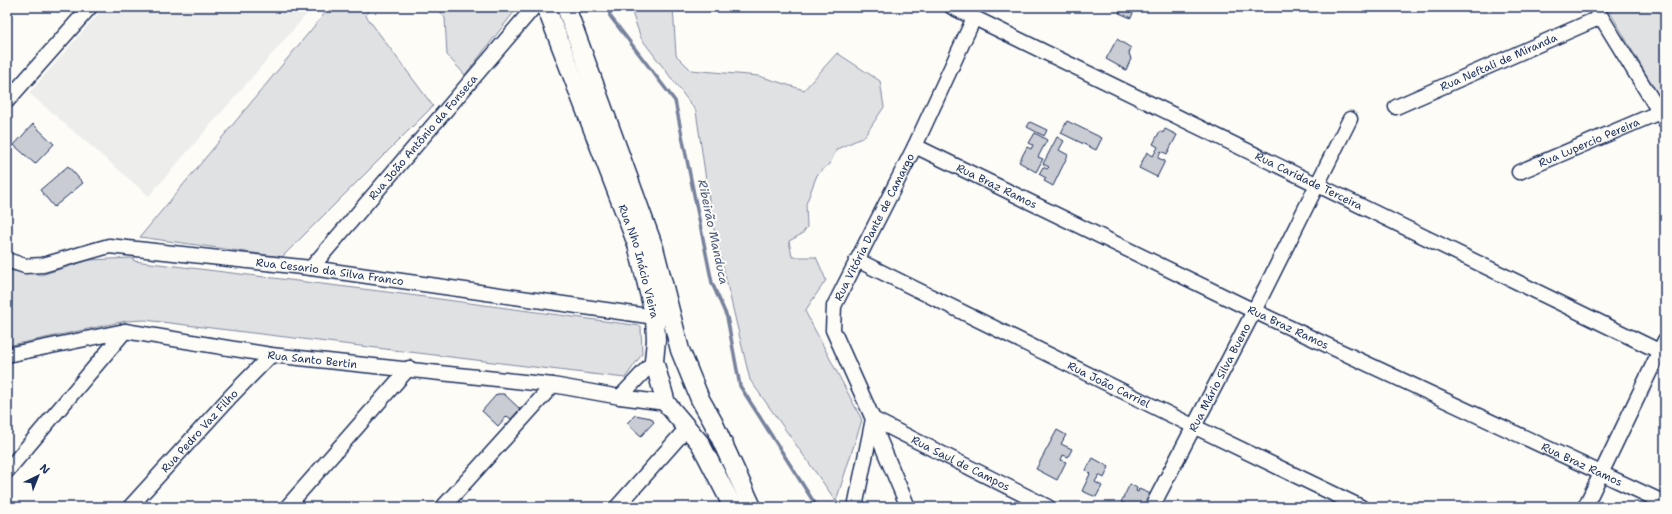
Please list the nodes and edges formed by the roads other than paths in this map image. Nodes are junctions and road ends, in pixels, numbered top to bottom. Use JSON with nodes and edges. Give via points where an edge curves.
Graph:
{"nodes":[{"id":1,"x":90,"y":7,"type":"edge"},
{"id":2,"x":534,"y":7,"type":"edge"},
{"id":3,"x":546,"y":7,"type":"edge"},
{"id":4,"x":566,"y":7,"type":"edge"},
{"id":5,"x":952,"y":7,"type":"edge"},
{"id":6,"x":1598,"y":12,"type":"edge"},
{"id":7,"x":970,"y":13,"type":"edge"},
{"id":8,"x":7,"y":101,"type":"edge"},
{"id":9,"x":1396,"y":107,"type":"dead end"},
{"id":10,"x":1662,"y":117,"type":"edge"},
{"id":11,"x":1350,"y":119,"type":"dead end"},
{"id":12,"x":915,"y":146,"type":"junction"},
{"id":13,"x":1519,"y":172,"type":"dead end"},
{"id":14,"x":1317,"y":185,"type":"junction"},
{"id":15,"x":7,"y":260,"type":"edge"},
{"id":16,"x":857,"y":260,"type":"junction"},
{"id":17,"x":311,"y":268,"type":"junction"},
{"id":18,"x":1254,"y":311,"type":"junction"},
{"id":19,"x":655,"y":317,"type":"junction"},
{"id":20,"x":125,"y":331,"type":"junction"},
{"id":21,"x":1663,"y":349,"type":"edge"},
{"id":22,"x":680,"y":350,"type":"junction"},
{"id":23,"x":271,"y":355,"type":"junction"},
{"id":24,"x":7,"y":356,"type":"edge"},
{"id":25,"x":654,"y":361,"type":"junction"},
{"id":26,"x":409,"y":368,"type":"junction"},
{"id":27,"x":553,"y":385,"type":"junction"},
{"id":28,"x":620,"y":397,"type":"junction"},
{"id":29,"x":666,"y":403,"type":"junction"},
{"id":30,"x":873,"y":419,"type":"junction"},
{"id":31,"x":1193,"y":426,"type":"junction"},
{"id":32,"x":687,"y":428,"type":"junction"},
{"id":33,"x":7,"y":470,"type":"edge"},
{"id":34,"x":1600,"y":474,"type":"junction"},
{"id":35,"x":1665,"y":503,"type":"edge"},
{"id":36,"x":130,"y":507,"type":"edge"},
{"id":37,"x":287,"y":507,"type":"edge"},
{"id":38,"x":443,"y":507,"type":"edge"},
{"id":39,"x":617,"y":507,"type":"edge"},
{"id":40,"x":733,"y":507,"type":"edge"},
{"id":41,"x":752,"y":507,"type":"edge"},
{"id":42,"x":855,"y":507,"type":"edge"},
{"id":43,"x":908,"y":507,"type":"edge"},
{"id":44,"x":1048,"y":507,"type":"edge"},
{"id":45,"x":1152,"y":507,"type":"edge"},
{"id":46,"x":1361,"y":507,"type":"edge"},
{"id":47,"x":1585,"y":507,"type":"edge"}],
"edges":[{"from":1,"to":8,"type":"street"},
{"from":2,"to":17,"type":"street","name":"Rua João Antônio da Fonseca"},
{"from":3,"to":19,"type":"main road","name":"Rua Nho Inácio Vieira","via":[[637,244]]},
{"from":4,"to":22,"type":"main road","name":"Rua Nho Inácio Vieira","via":[[654,248]]},
{"from":5,"to":7,"type":"street","name":"Rua Caridade Terceira"},
{"from":6,"to":9,"type":"street","name":"Rua Neftali de Miranda"},
{"from":6,"to":10,"type":"street"},
{"from":7,"to":12,"type":"street","name":"Rua Vitória Dante de Camargo"},
{"from":7,"to":14,"type":"street","name":"Rua Caridade Terceira"},
{"from":10,"to":13,"type":"street","name":"Rua Lupercio Pereira"},
{"from":11,"to":14,"type":"street","name":"Rua Mário Silva Bueno"},
{"from":12,"to":16,"type":"street","name":"Rua Vitória Dante de Camargo"},
{"from":12,"to":18,"type":"street","name":"Rua Braz Ramos"},
{"from":14,"to":18,"type":"street","name":"Rua Mário Silva Bueno"},
{"from":14,"to":21,"type":"street","name":"Rua Caridade Terceira"},
{"from":15,"to":17,"type":"street","name":"Rua Cesario da Silva Franco","via":[[25,266],[43,265],[109,246]]},
{"from":16,"to":30,"type":"street","name":"Rua Vitória Dante de Camargo","via":[[834,306],[833,330]]},
{"from":16,"to":31,"type":"street","name":"Rua João Carriel"},
{"from":17,"to":19,"type":"street","name":"Rua Cesario da Silva Franco"},
{"from":18,"to":31,"type":"street","name":"Rua Mário Silva Bueno"},
{"from":18,"to":34,"type":"street","name":"Rua Braz Ramos"},
{"from":19,"to":25,"type":"main road","name":"Rua Nho Inácio Vieira"},
{"from":20,"to":23,"type":"street","name":"Rua Santo Bertin"},
{"from":20,"to":24,"type":"street","name":"Rua Santo Bertin"},
{"from":20,"to":33,"type":"street"},
{"from":21,"to":34,"type":"street"},
{"from":22,"to":25,"type":"main road","via":[[666,352]]},
{"from":22,"to":41,"type":"main road","name":"Rua Nho Inácio Vieira","via":[[700,399]]},
{"from":23,"to":26,"type":"street","name":"Rua Santo Bertin"},
{"from":23,"to":36,"type":"street","name":"Rua Pedro Vaz Filho","via":[[230,396]]},
{"from":25,"to":28,"type":"street"},
{"from":25,"to":29,"type":"main road","name":"Rua Nho Inácio Vieira"},
{"from":26,"to":27,"type":"street","name":"Rua Santo Bertin"},
{"from":26,"to":37,"type":"street"},
{"from":27,"to":28,"type":"street","name":"Rua Santo Bertin"},
{"from":27,"to":38,"type":"street"},
{"from":28,"to":29,"type":"street","name":"Rua Santo Bertin"},
{"from":29,"to":32,"type":"main road","name":"Rua Nho Inácio Vieira"},
{"from":30,"to":42,"type":"street"},
{"from":30,"to":43,"type":"street","name":"Rua Vitória Dante de Camargo"},
{"from":30,"to":44,"type":"street","name":"Rua Saul de Campos"},
{"from":31,"to":45,"type":"street","name":"Rua Mário Silva Bueno"},
{"from":31,"to":46,"type":"street","name":"Rua João Carriel"},
{"from":32,"to":39,"type":"street"},
{"from":32,"to":40,"type":"main road","name":"Rua Nho Inácio Vieira","via":[[700,443]]},
{"from":34,"to":35,"type":"street","name":"Rua Braz Ramos"},
{"from":34,"to":47,"type":"street"}]}
